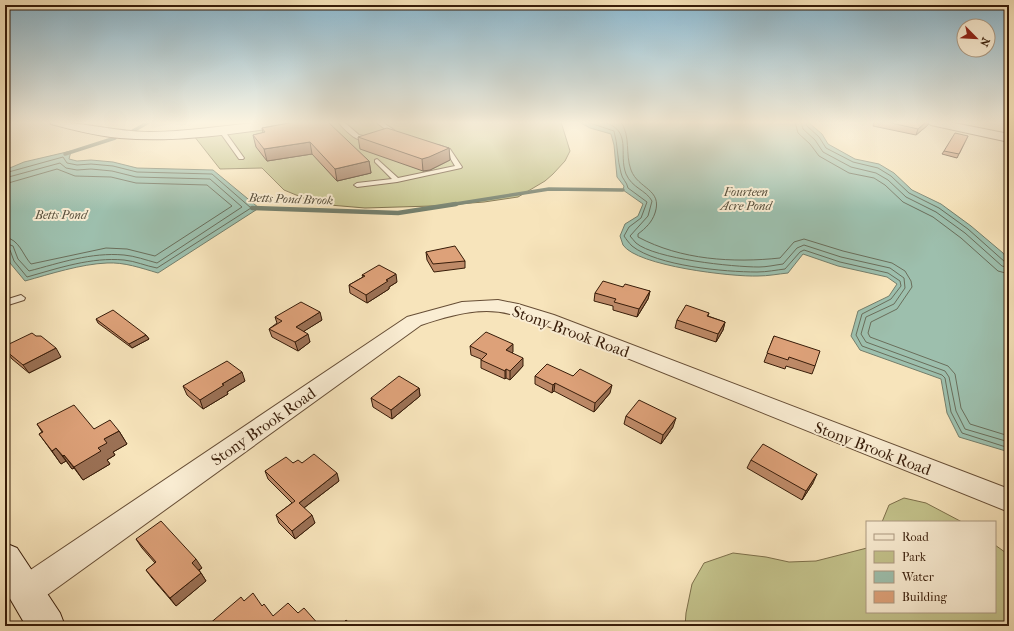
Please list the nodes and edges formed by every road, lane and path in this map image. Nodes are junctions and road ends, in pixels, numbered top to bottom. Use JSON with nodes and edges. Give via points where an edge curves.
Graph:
{"nodes":[{"id":1,"x":236,"y":151,"type":"edge"},
{"id":2,"x":449,"y":151,"type":"edge"},
{"id":3,"x":241,"y":158,"type":"dead end"},
{"id":4,"x":377,"y":161,"type":"dead end"},
{"id":5,"x":397,"y":180,"type":"junction"},
{"id":6,"x":357,"y":185,"type":"dead end"},
{"id":7,"x":21,"y":298,"type":"dead end"},
{"id":8,"x":5,"y":303,"type":"edge"},
{"id":9,"x":1009,"y":501,"type":"edge"},
{"id":10,"x":5,"y":559,"type":"edge"},
{"id":11,"x":25,"y":592,"type":"junction"},
{"id":12,"x":47,"y":626,"type":"edge"}],
"edges":[{"from":1,"to":3,"type":"lane"},
{"from":2,"to":5,"type":"lane","via":[[460,167]]},
{"from":4,"to":5,"type":"lane"},
{"from":5,"to":6,"type":"lane"},
{"from":7,"to":8,"type":"lane"},
{"from":9,"to":11,"type":"street","name":"Stony Brook Road","via":[[546,319],[511,308],[478,305],[452,309],[414,321]]},
{"from":10,"to":11,"type":"main road"},
{"from":11,"to":12,"type":"main road"}]}
